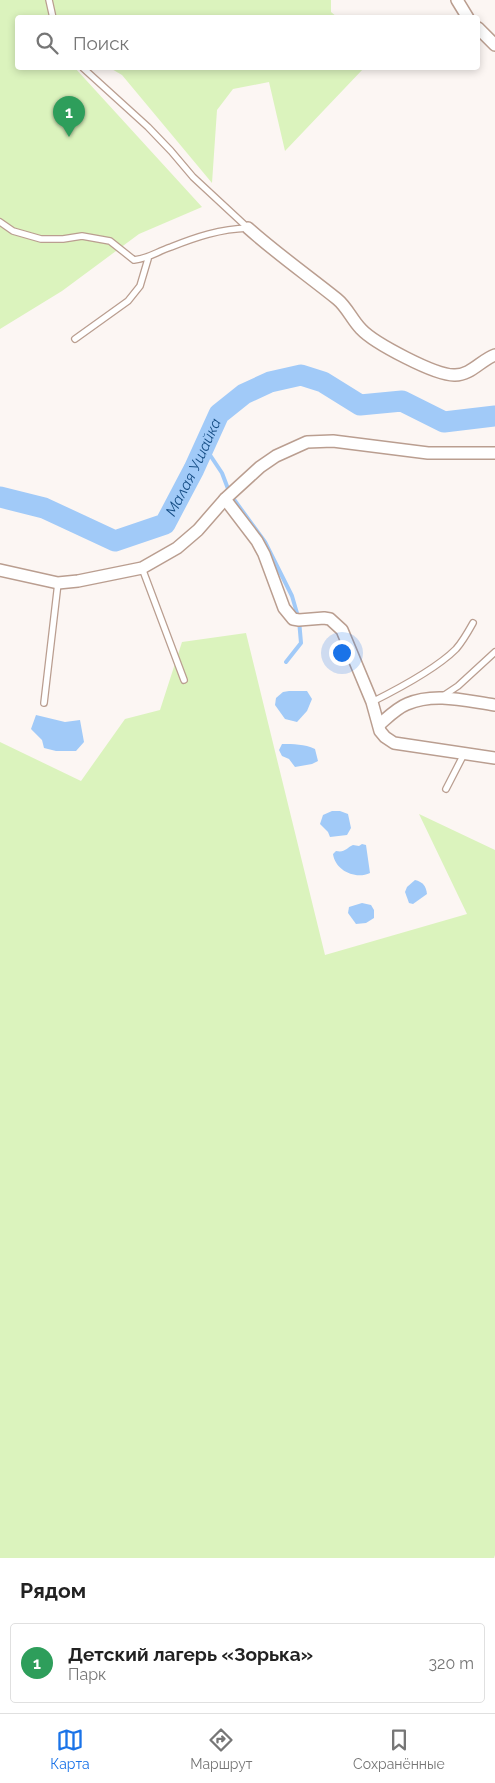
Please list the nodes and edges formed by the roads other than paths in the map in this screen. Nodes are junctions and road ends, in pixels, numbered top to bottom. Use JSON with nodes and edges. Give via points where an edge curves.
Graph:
{"nodes":[{"id":1,"x":49,"y":0,"type":"edge"},
{"id":2,"x":456,"y":0,"type":"edge"},
{"id":3,"x":52,"y":15,"type":"edge"},
{"id":4,"x":466,"y":15,"type":"edge"},
{"id":5,"x":480,"y":30,"type":"edge"},
{"id":6,"x":495,"y":45,"type":"edge"},
{"id":7,"x":85,"y":70,"type":"edge"},
{"id":8,"x":0,"y":222,"type":"edge"},
{"id":9,"x":248,"y":228,"type":"junction"},
{"id":10,"x":148,"y":258,"type":"junction"},
{"id":11,"x":76,"y":339,"type":"dead end"},
{"id":12,"x":495,"y":355,"type":"edge"},
{"id":13,"x":495,"y":453,"type":"edge"},
{"id":14,"x":225,"y":499,"type":"junction"},
{"id":15,"x":142,"y":568,"type":"junction"},
{"id":16,"x":0,"y":570,"type":"edge"},
{"id":17,"x":58,"y":583,"type":"junction"},
{"id":18,"x":474,"y":623,"type":"dead end"},
{"id":19,"x":495,"y":652,"type":"edge"},
{"id":20,"x":184,"y":680,"type":"dead end"},
{"id":21,"x":441,"y":697,"type":"junction"},
{"id":22,"x":372,"y":702,"type":"junction"},
{"id":23,"x":44,"y":703,"type":"dead end"},
{"id":24,"x":495,"y":705,"type":"edge"},
{"id":25,"x":380,"y":724,"type":"junction"},
{"id":26,"x":464,"y":754,"type":"junction"},
{"id":27,"x":495,"y":758,"type":"edge"},
{"id":28,"x":446,"y":789,"type":"dead end"}],
"edges":[{"from":1,"to":3,"type":"lane"},
{"from":2,"to":4,"type":"street"},
{"from":5,"to":6,"type":"street"},
{"from":7,"to":9,"type":"lane","via":[[148,127],[193,177]]},
{"from":8,"to":10,"type":"lane","via":[[13,231],[41,239],[82,236],[110,241],[134,260]]},
{"from":9,"to":10,"type":"lane","via":[[199,236]]},
{"from":9,"to":12,"type":"street","via":[[339,301],[370,338],[402,356],[454,376],[467,373]]},
{"from":10,"to":11,"type":"lane","via":[[140,286],[128,301]]},
{"from":13,"to":14,"type":"street","via":[[428,453],[333,441],[307,442],[260,467]]},
{"from":14,"to":15,"type":"street","via":[[177,548]]},
{"from":14,"to":22,"type":"street","via":[[257,541],[284,608],[293,619],[330,619],[342,630]]},
{"from":15,"to":17,"type":"street"},
{"from":15,"to":20,"type":"lane"},
{"from":16,"to":17,"type":"street"},
{"from":17,"to":23,"type":"lane"},
{"from":18,"to":22,"type":"lane","via":[[455,650],[428,670]]},
{"from":19,"to":21,"type":"lane"},
{"from":21,"to":24,"type":"street"},
{"from":21,"to":25,"type":"street","via":[[406,704]]},
{"from":22,"to":25,"type":"street"},
{"from":25,"to":26,"type":"street","via":[[380,731],[394,743]]},
{"from":26,"to":27,"type":"street"},
{"from":26,"to":28,"type":"lane"}]}
